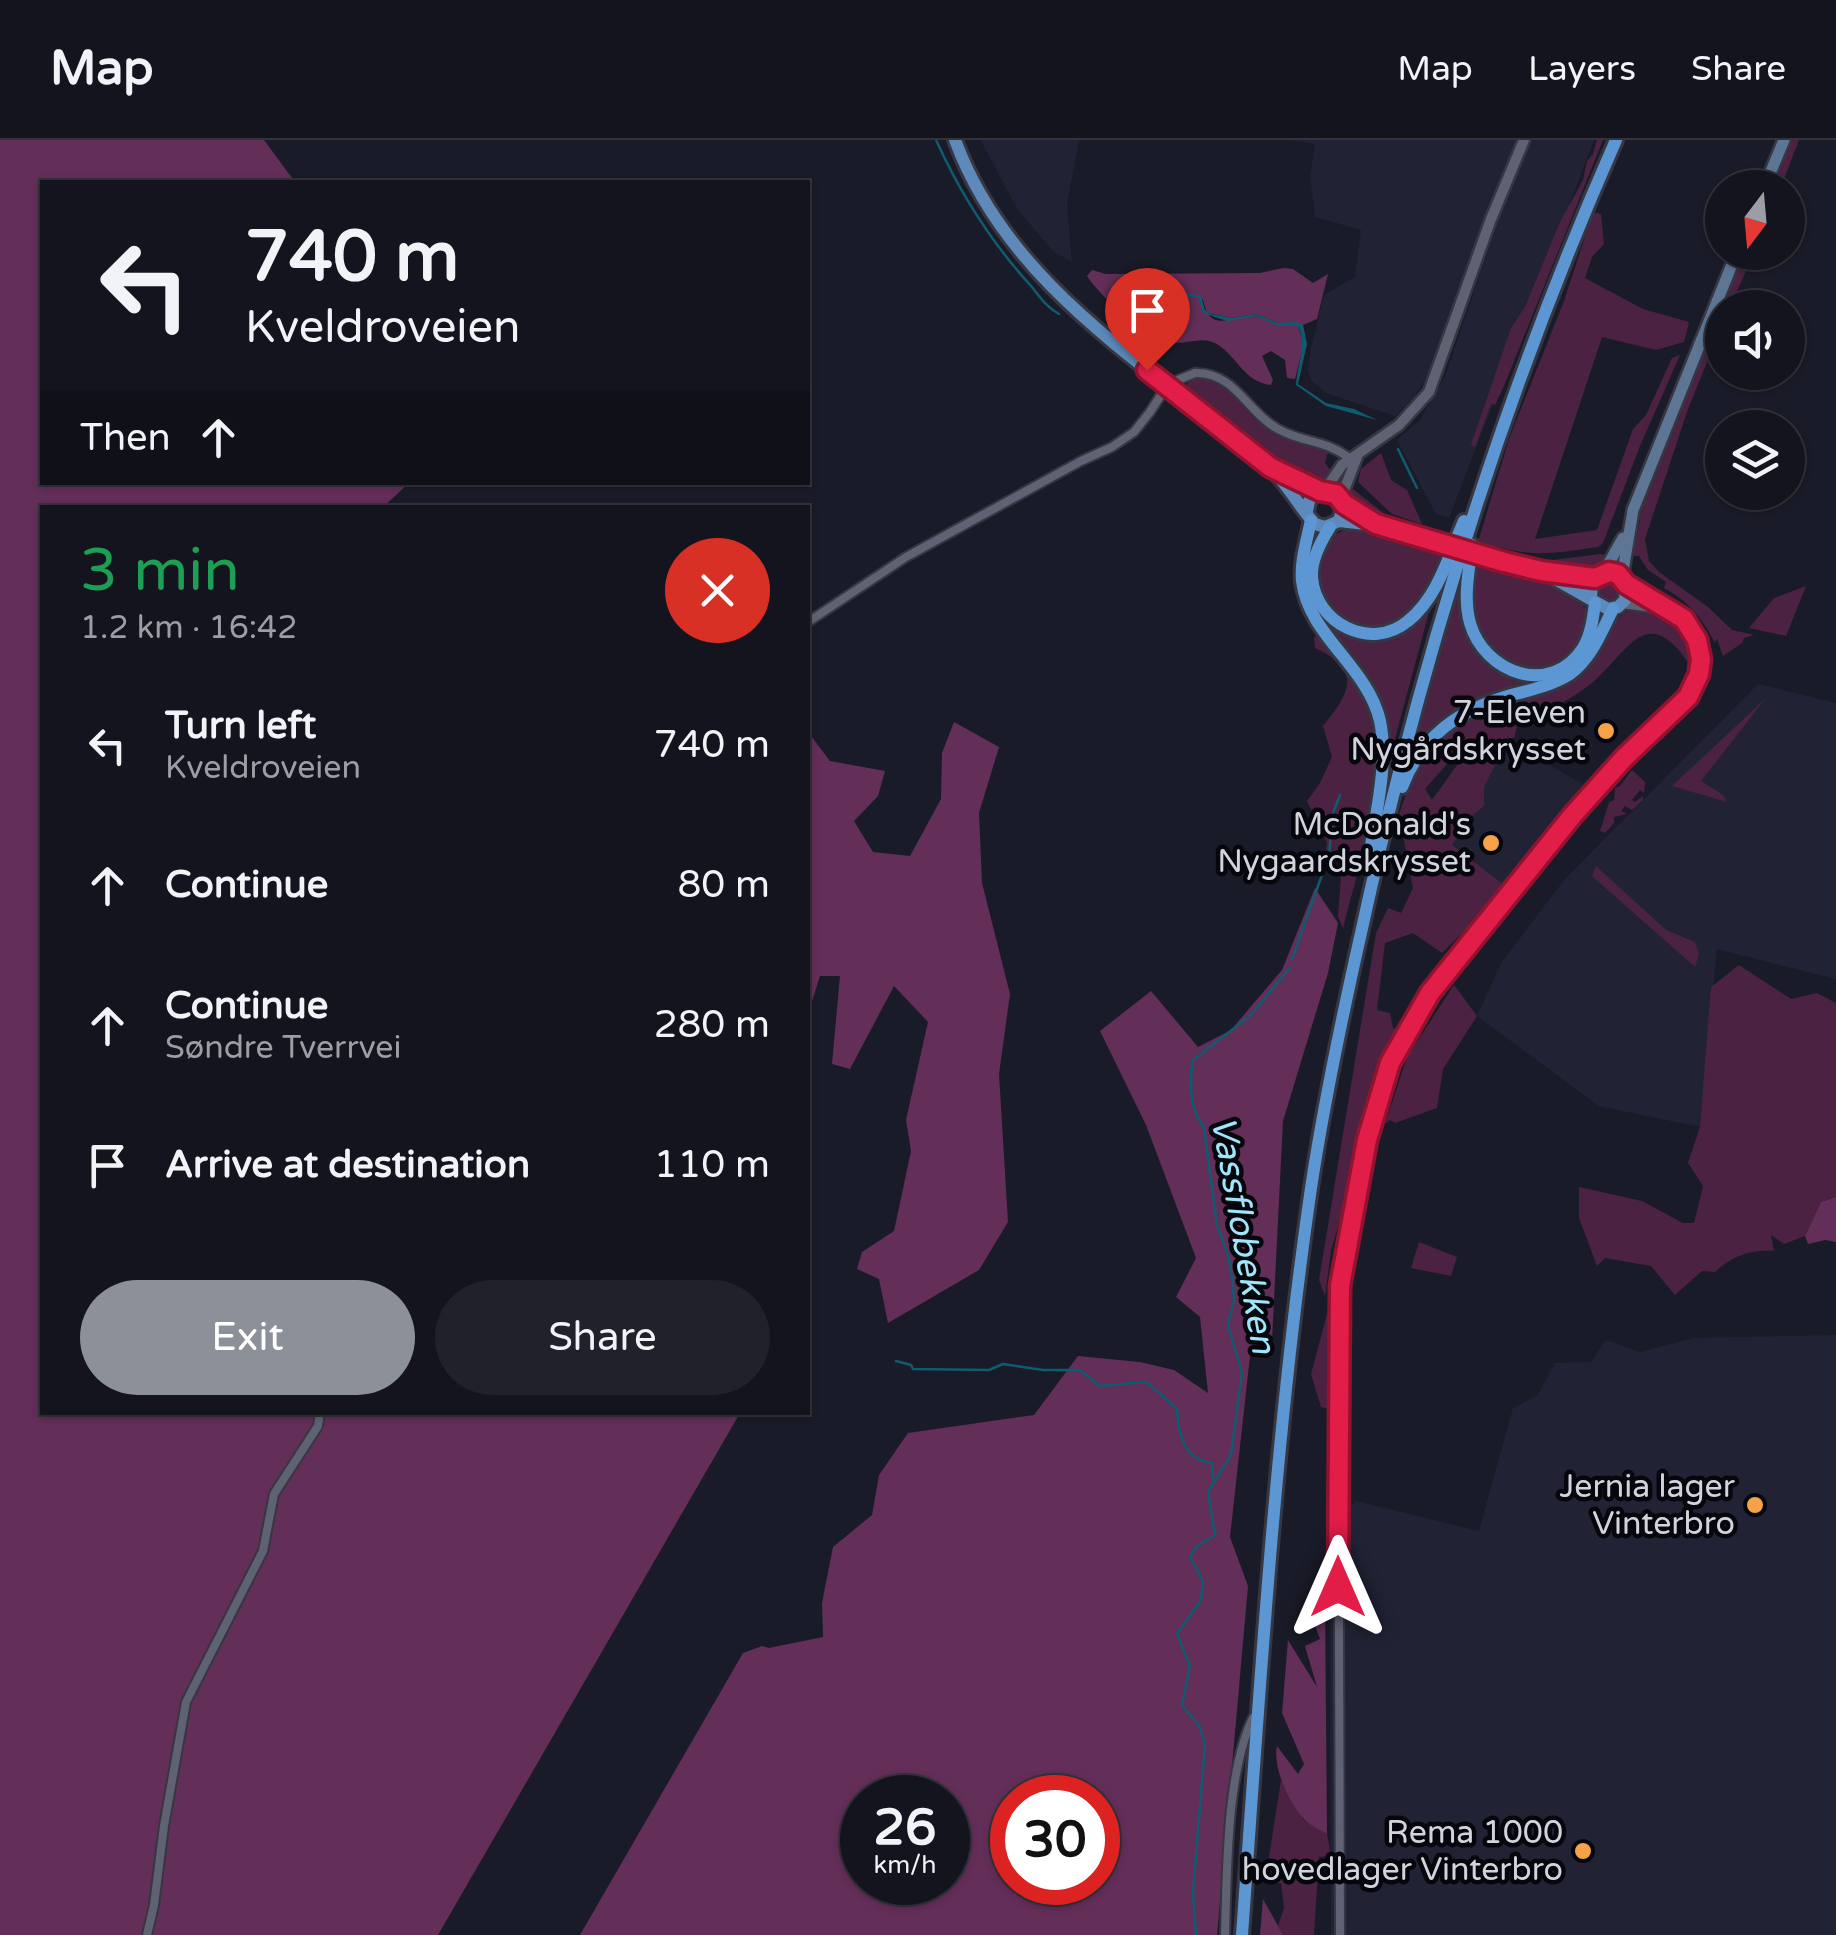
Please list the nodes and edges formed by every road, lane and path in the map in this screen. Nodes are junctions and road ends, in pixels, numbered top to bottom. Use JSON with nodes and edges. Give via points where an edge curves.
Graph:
{"nodes":[{"id":1,"x":955,"y":140,"type":"edge"},
{"id":2,"x":1524,"y":140,"type":"edge"},
{"id":3,"x":1608,"y":140,"type":"edge"},
{"id":4,"x":1616,"y":140,"type":"edge"},
{"id":5,"x":1784,"y":140,"type":"edge"},
{"id":6,"x":1772,"y":170,"type":"edge"},
{"id":7,"x":1730,"y":270,"type":"edge"},
{"id":8,"x":1499,"y":443,"type":"junction"},
{"id":9,"x":1355,"y":459,"type":"junction"},
{"id":10,"x":1270,"y":467,"type":"junction"},
{"id":11,"x":1322,"y":490,"type":"junction"},
{"id":12,"x":1342,"y":501,"type":"junction"},
{"id":13,"x":1309,"y":516,"type":"junction"},
{"id":14,"x":1464,"y":519,"type":"junction"},
{"id":15,"x":1335,"y":524,"type":"junction"},
{"id":16,"x":1376,"y":524,"type":"junction"},
{"id":17,"x":1628,"y":530,"type":"junction"},
{"id":18,"x":1541,"y":571,"type":"junction"},
{"id":19,"x":1600,"y":575,"type":"junction"},
{"id":20,"x":1624,"y":581,"type":"junction"},
{"id":21,"x":1593,"y":600,"type":"junction"},
{"id":22,"x":1618,"y":606,"type":"junction"},
{"id":23,"x":1672,"y":610,"type":"junction"},
{"id":24,"x":810,"y":621,"type":"edge"},
{"id":25,"x":1381,"y":841,"type":"junction"},
{"id":26,"x":1368,"y":866,"type":"junction"},
{"id":27,"x":320,"y":1415,"type":"edge"},
{"id":28,"x":1253,"y":1718,"type":"junction"},
{"id":29,"x":146,"y":1935,"type":"edge"},
{"id":30,"x":1225,"y":1935,"type":"edge"},
{"id":31,"x":1239,"y":1935,"type":"edge"},
{"id":32,"x":1340,"y":1935,"type":"edge"}],
"edges":[{"from":1,"to":10,"type":"main road","via":[[993,215],[1047,282]]},
{"from":2,"to":9,"type":"street","via":[[1429,392]]},
{"from":3,"to":14,"type":"highway"},
{"from":4,"to":8,"type":"highway"},
{"from":5,"to":6,"type":"main road"},
{"from":7,"to":17,"type":"main road"},
{"from":8,"to":21,"type":"highway","via":[[1468,572],[1468,611],[1478,641],[1513,673],[1548,674],[1583,648]]},
{"from":8,"to":25,"type":"highway","via":[[1440,618]]},
{"from":9,"to":11,"type":"street"},
{"from":9,"to":12,"type":"street"},
{"from":9,"to":24,"type":"street","bridge":true,"via":[[1284,432],[1224,379],[1196,373],[1168,384],[1134,432],[1112,447],[906,556]]},
{"from":10,"to":11,"type":"main road"},
{"from":10,"to":13,"type":"main road"},
{"from":11,"to":12,"type":"main road"},
{"from":11,"to":13,"type":"main road","via":[[1308,501]]},
{"from":12,"to":15,"type":"main road"},
{"from":12,"to":16,"type":"main road"},
{"from":13,"to":15,"type":"main road","via":[[1320,526]]},
{"from":13,"to":26,"type":"highway","via":[[1305,596],[1365,683],[1380,722],[1381,773]]},
{"from":14,"to":15,"type":"highway","via":[[1423,606],[1404,624],[1377,634],[1333,620],[1316,594],[1316,554]]},
{"from":14,"to":26,"type":"highway"},
{"from":15,"to":16,"type":"main road"},
{"from":16,"to":18,"type":"main road","bridge":true},
{"from":17,"to":19,"type":"main road"},
{"from":17,"to":20,"type":"main road"},
{"from":18,"to":19,"type":"main road"},
{"from":18,"to":21,"type":"main road"},
{"from":19,"to":20,"type":"main road"},
{"from":19,"to":21,"type":"main road","via":[[1590,587]]},
{"from":20,"to":22,"type":"main road","via":[[1627,594]]},
{"from":20,"to":23,"type":"street"},
{"from":21,"to":22,"type":"main road","via":[[1603,608]]},
{"from":22,"to":23,"type":"street"},
{"from":22,"to":25,"type":"highway","via":[[1570,674],[1466,711],[1432,736],[1407,775]]},
{"from":23,"to":32,"type":"street","via":[[1692,628],[1699,647],[1695,686],[1572,816],[1430,993],[1390,1063],[1372,1120],[1338,1309]]},
{"from":25,"to":31,"type":"highway","via":[[1336,1046],[1302,1257]]},
{"from":26,"to":28,"type":"highway","via":[[1330,1043],[1296,1257]]},
{"from":27,"to":29,"type":"street","via":[[274,1494],[263,1551],[186,1702]]},
{"from":28,"to":30,"type":"street","via":[[1234,1792]]},
{"from":28,"to":31,"type":"highway"}]}
